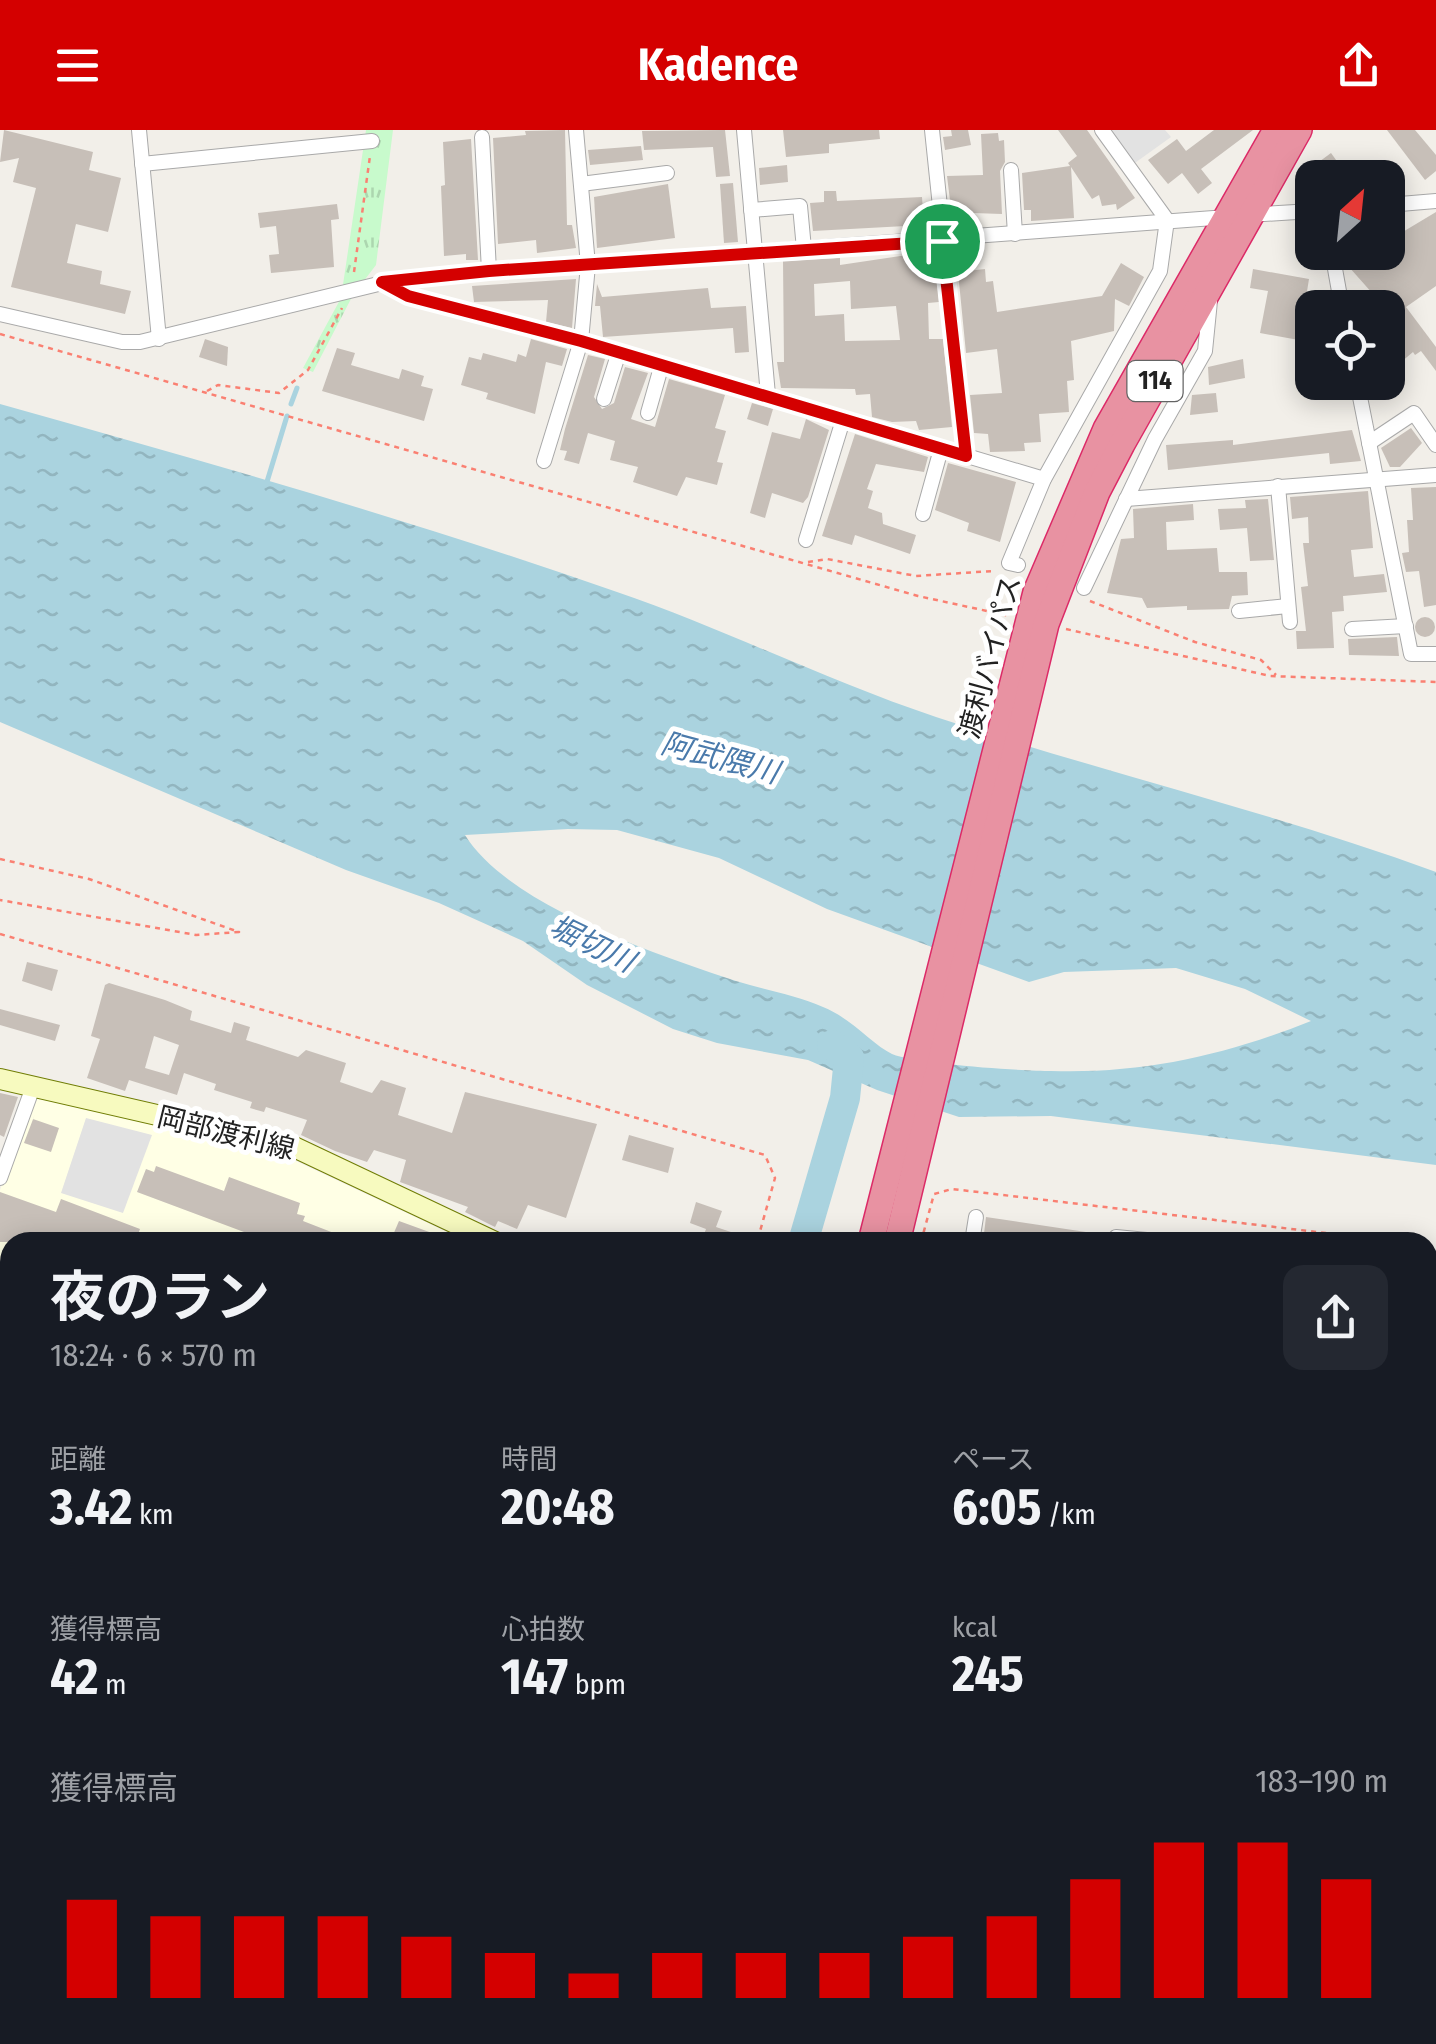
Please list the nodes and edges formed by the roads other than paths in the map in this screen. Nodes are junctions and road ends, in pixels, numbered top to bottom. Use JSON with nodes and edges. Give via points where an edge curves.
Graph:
{"nodes":[{"id":1,"x":139,"y":130,"type":"edge"},
{"id":2,"x":576,"y":130,"type":"edge"},
{"id":3,"x":744,"y":130,"type":"edge"},
{"id":4,"x":932,"y":130,"type":"edge"},
{"id":5,"x":1102,"y":130,"type":"edge"},
{"id":6,"x":1300,"y":130,"type":"edge"},
{"id":7,"x":1269,"y":134,"type":"edge"},
{"id":8,"x":331,"y":137,"type":"edge"},
{"id":9,"x":482,"y":137,"type":"dead end"},
{"id":10,"x":372,"y":141,"type":"dead end"},
{"id":11,"x":142,"y":164,"type":"junction"},
{"id":12,"x":1011,"y":170,"type":"dead end"},
{"id":13,"x":668,"y":174,"type":"dead end"},
{"id":14,"x":581,"y":184,"type":"junction"},
{"id":15,"x":1436,"y":201,"type":"edge"},
{"id":16,"x":1405,"y":204,"type":"edge"},
{"id":17,"x":752,"y":210,"type":"junction"},
{"id":18,"x":1295,"y":213,"type":"edge"},
{"id":19,"x":1239,"y":216,"type":"junction"},
{"id":20,"x":1167,"y":220,"type":"junction"},
{"id":21,"x":1015,"y":234,"type":"junction"},
{"id":22,"x":942,"y":241,"type":"junction"},
{"id":23,"x":804,"y":249,"type":"junction"},
{"id":24,"x":755,"y":252,"type":"junction"},
{"id":25,"x":588,"y":264,"type":"junction"},
{"id":26,"x":489,"y":271,"type":"junction"},
{"id":27,"x":382,"y":282,"type":"junction"},
{"id":28,"x":1211,"y":285,"type":"junction"},
{"id":29,"x":0,"y":314,"type":"edge"},
{"id":30,"x":159,"y":339,"type":"junction"},
{"id":31,"x":581,"y":341,"type":"junction"},
{"id":32,"x":619,"y":352,"type":"junction"},
{"id":33,"x":662,"y":364,"type":"junction"},
{"id":34,"x":768,"y":395,"type":"junction"},
{"id":35,"x":604,"y":399,"type":"dead end"},
{"id":36,"x":1360,"y":400,"type":"edge"},
{"id":37,"x":648,"y":413,"type":"dead end"},
{"id":38,"x":843,"y":420,"type":"junction"},
{"id":39,"x":1368,"y":444,"type":"junction"},
{"id":40,"x":1436,"y":445,"type":"edge"},
{"id":41,"x":941,"y":449,"type":"junction"},
{"id":42,"x":966,"y":456,"type":"junction"},
{"id":43,"x":544,"y":461,"type":"dead end"},
{"id":44,"x":1436,"y":475,"type":"edge"},
{"id":45,"x":1375,"y":478,"type":"junction"},
{"id":46,"x":1044,"y":479,"type":"junction"},
{"id":47,"x":1278,"y":486,"type":"junction"},
{"id":48,"x":1126,"y":499,"type":"junction"},
{"id":49,"x":923,"y":514,"type":"dead end"},
{"id":50,"x":806,"y":540,"type":"dead end"},
{"id":51,"x":1018,"y":565,"type":"dead end"},
{"id":52,"x":1083,"y":593,"type":"road end"},
{"id":53,"x":1239,"y":611,"type":"dead end"},
{"id":54,"x":1406,"y":626,"type":"junction"},
{"id":55,"x":1352,"y":628,"type":"dead end"},
{"id":56,"x":1034,"y":633,"type":"junction"},
{"id":57,"x":1436,"y":654,"type":"edge"},
{"id":58,"x":0,"y":1080,"type":"edge"},
{"id":59,"x":33,"y":1087,"type":"junction"},
{"id":60,"x":903,"y":1166,"type":"junction"},
{"id":61,"x":0,"y":1178,"type":"edge"},
{"id":62,"x":976,"y":1217,"type":"dead end"},
{"id":63,"x":474,"y":1232,"type":"edge"},
{"id":64,"x":875,"y":1232,"type":"edge"},
{"id":65,"x":899,"y":1232,"type":"edge"},
{"id":66,"x":974,"y":1232,"type":"edge"}],
"edges":[{"from":1,"to":11,"type":"street"},
{"from":2,"to":14,"type":"street"},
{"from":3,"to":17,"type":"street"},
{"from":4,"to":22,"type":"street"},
{"from":5,"to":20,"type":"street"},
{"from":6,"to":19,"type":"highway","name":"渡利バイパス","number":"114"},
{"from":7,"to":19,"type":"highway","name":"渡利バイパス","number":"114"},
{"from":8,"to":10,"type":"street"},
{"from":8,"to":11,"type":"street"},
{"from":9,"to":26,"type":"street"},
{"from":11,"to":30,"type":"street"},
{"from":12,"to":21,"type":"street"},
{"from":13,"to":14,"type":"street"},
{"from":14,"to":25,"type":"street"},
{"from":15,"to":16,"type":"street"},
{"from":17,"to":23,"type":"street","via":[[800,206]]},
{"from":17,"to":24,"type":"street"},
{"from":18,"to":19,"type":"street"},
{"from":19,"to":20,"type":"street"},
{"from":19,"to":28,"type":"highway","name":"渡利バイパス","number":"114"},
{"from":19,"to":56,"type":"highway","name":"渡利バイパス","number":"114","via":[[1131,380],[1082,477]]},
{"from":20,"to":21,"type":"street"},
{"from":20,"to":46,"type":"street","via":[[1160,270]]},
{"from":21,"to":22,"type":"street"},
{"from":22,"to":23,"type":"street"},
{"from":22,"to":42,"type":"street"},
{"from":23,"to":24,"type":"street"},
{"from":24,"to":25,"type":"street"},
{"from":24,"to":34,"type":"street"},
{"from":25,"to":26,"type":"street"},
{"from":25,"to":31,"type":"street"},
{"from":26,"to":27,"type":"street"},
{"from":27,"to":30,"type":"street"},
{"from":27,"to":31,"type":"street","via":[[408,296]]},
{"from":28,"to":48,"type":"street","via":[[1205,350]]},
{"from":28,"to":56,"type":"highway","name":"渡利バイパス","number":"114","via":[[1097,492]]},
{"from":29,"to":30,"type":"street","via":[[122,342]]},
{"from":31,"to":32,"type":"street"},
{"from":31,"to":43,"type":"street"},
{"from":32,"to":33,"type":"street"},
{"from":32,"to":35,"type":"street"},
{"from":33,"to":34,"type":"street"},
{"from":33,"to":37,"type":"street"},
{"from":34,"to":38,"type":"street"},
{"from":36,"to":39,"type":"street"},
{"from":38,"to":41,"type":"street"},
{"from":38,"to":50,"type":"street"},
{"from":39,"to":40,"type":"street","via":[[1414,413]]},
{"from":39,"to":45,"type":"street"},
{"from":41,"to":42,"type":"street"},
{"from":41,"to":49,"type":"street"},
{"from":42,"to":46,"type":"street"},
{"from":44,"to":45,"type":"street"},
{"from":45,"to":47,"type":"street"},
{"from":45,"to":54,"type":"street"},
{"from":46,"to":51,"type":"street","via":[[1008,562]]},
{"from":47,"to":48,"type":"street"},
{"from":47,"to":53,"type":"street","via":[[1289,614]]},
{"from":48,"to":52,"type":"street"},
{"from":54,"to":55,"type":"street"},
{"from":54,"to":57,"type":"street","via":[[1412,654]]},
{"from":56,"to":60,"type":"highway","name":"渡利バイパス","number":"114"},
{"from":58,"to":59,"type":"main road","name":"岡部渡利線"},
{"from":59,"to":61,"type":"street"},
{"from":59,"to":63,"type":"main road","name":"岡部渡利線","via":[[292,1146]]},
{"from":60,"to":64,"type":"highway","name":"渡利バイパス","number":"114"},
{"from":60,"to":65,"type":"highway","name":"渡利バイパス","number":"114"},
{"from":62,"to":66,"type":"street"}]}
